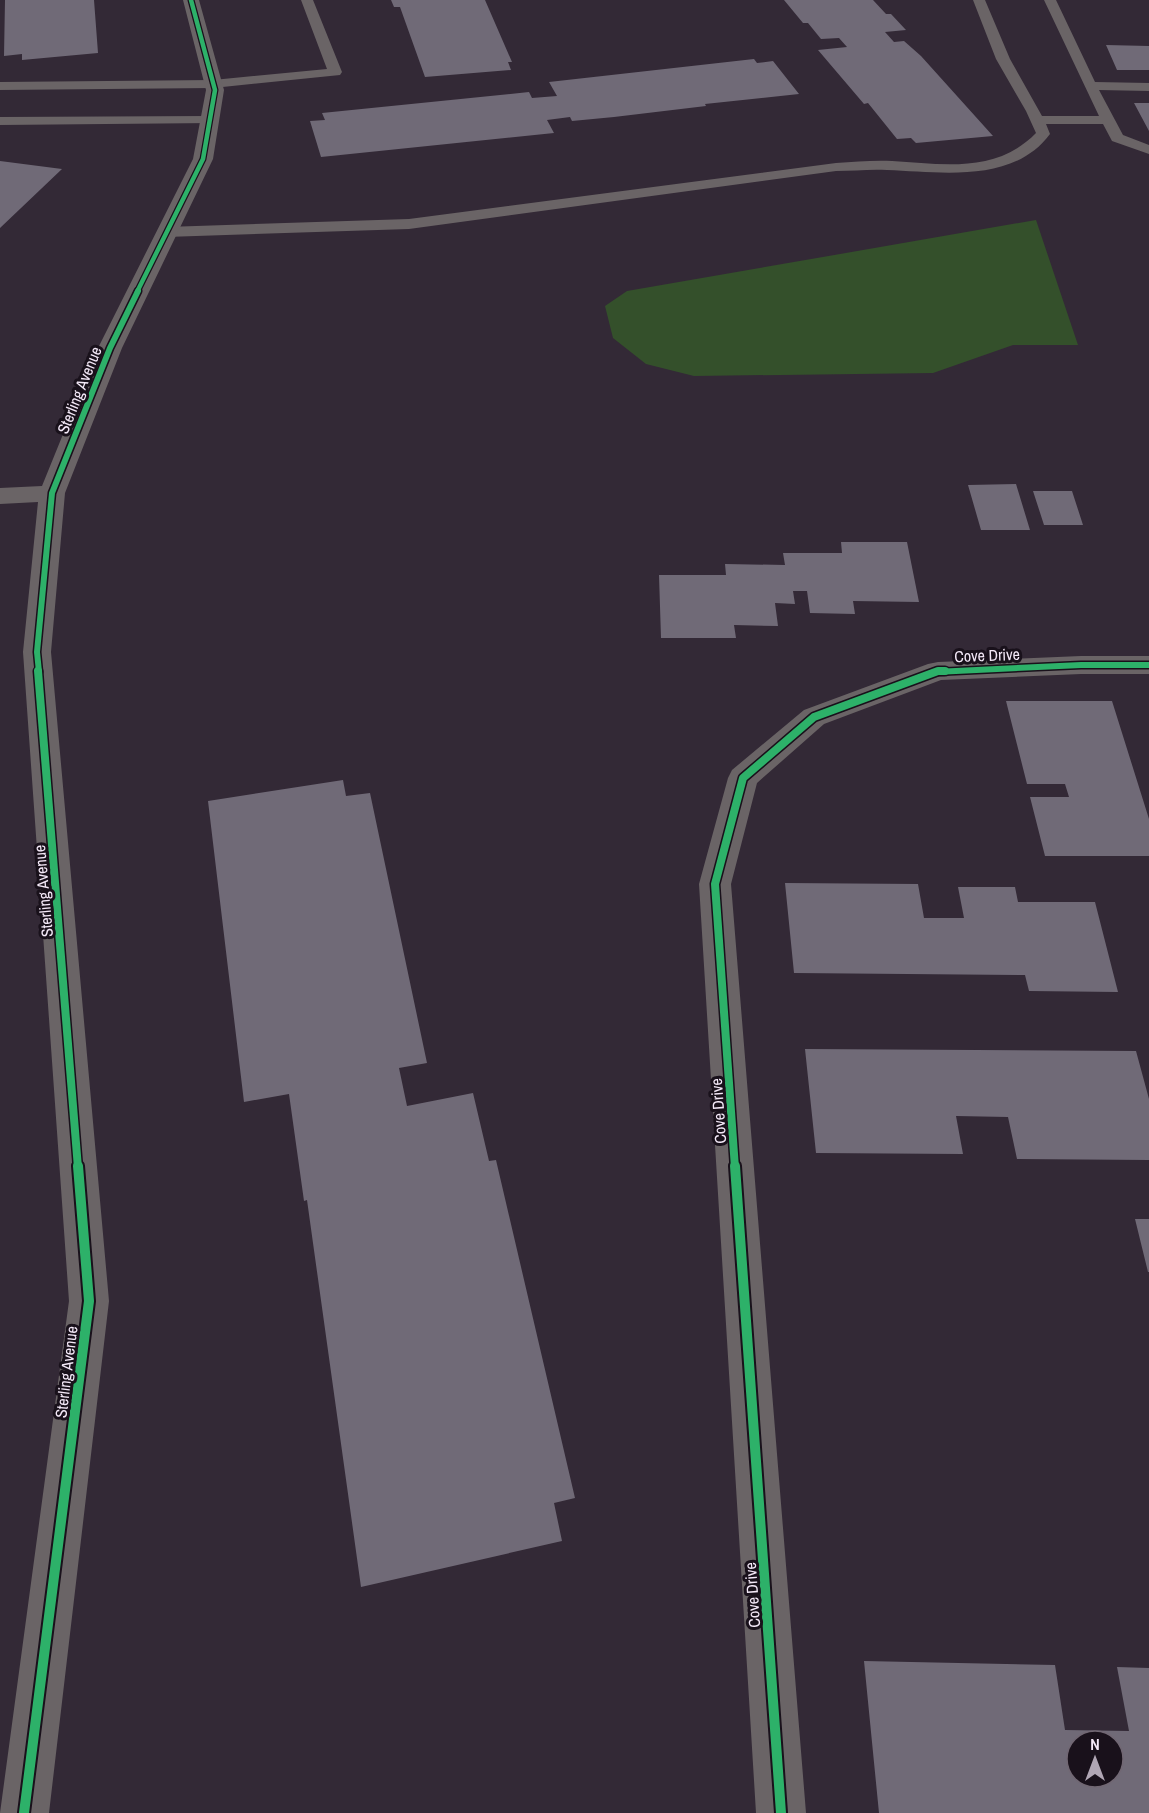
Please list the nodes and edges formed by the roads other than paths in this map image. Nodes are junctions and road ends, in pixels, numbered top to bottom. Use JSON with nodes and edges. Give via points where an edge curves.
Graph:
{"nodes":[{"id":1,"x":190,"y":0,"type":"edge"},
{"id":2,"x":307,"y":0,"type":"edge"},
{"id":3,"x":979,"y":0,"type":"edge"},
{"id":4,"x":1050,"y":0,"type":"edge"},
{"id":5,"x":213,"y":84,"type":"junction"},
{"id":6,"x":0,"y":86,"type":"edge"},
{"id":7,"x":1090,"y":86,"type":"junction"},
{"id":8,"x":1149,"y":87,"type":"edge"},
{"id":9,"x":210,"y":120,"type":"junction"},
{"id":10,"x":1037,"y":120,"type":"junction"},
{"id":11,"x":1106,"y":120,"type":"junction"},
{"id":12,"x":0,"y":121,"type":"edge"},
{"id":13,"x":1149,"y":150,"type":"edge"},
{"id":14,"x":166,"y":232,"type":"junction"},
{"id":15,"x":52,"y":494,"type":"junction"},
{"id":16,"x":0,"y":496,"type":"edge"},
{"id":17,"x":1149,"y":665,"type":"edge"},
{"id":18,"x":24,"y":1813,"type":"edge"},
{"id":19,"x":781,"y":1813,"type":"edge"}],
"edges":[{"from":1,"to":5,"type":"street","name":"Sterling Avenue"},
{"from":2,"to":5,"type":"lane","via":[[335,72]]},
{"from":3,"to":10,"type":"lane","via":[[1003,59]]},
{"from":4,"to":7,"type":"lane"},
{"from":5,"to":6,"type":"lane"},
{"from":5,"to":9,"type":"street","name":"Sterling Avenue"},
{"from":7,"to":8,"type":"lane"},
{"from":7,"to":11,"type":"lane"},
{"from":9,"to":12,"type":"lane"},
{"from":9,"to":14,"type":"street","name":"Sterling Avenue","via":[[202,159]]},
{"from":10,"to":11,"type":"lane"},
{"from":10,"to":14,"type":"lane","via":[[1043,134],[1034,147],[1000,163],[980,167],[847,166],[409,224]]},
{"from":11,"to":13,"type":"lane","via":[[1117,138]]},
{"from":14,"to":15,"type":"street","name":"Sterling Avenue","via":[[110,348]]},
{"from":15,"to":16,"type":"street"},
{"from":15,"to":18,"type":"street","name":"Sterling Avenue","via":[[37,651],[89,1301]]},
{"from":17,"to":19,"type":"street","name":"Cove Drive","via":[[938,670],[814,717],[743,778],[715,884]]}]}
